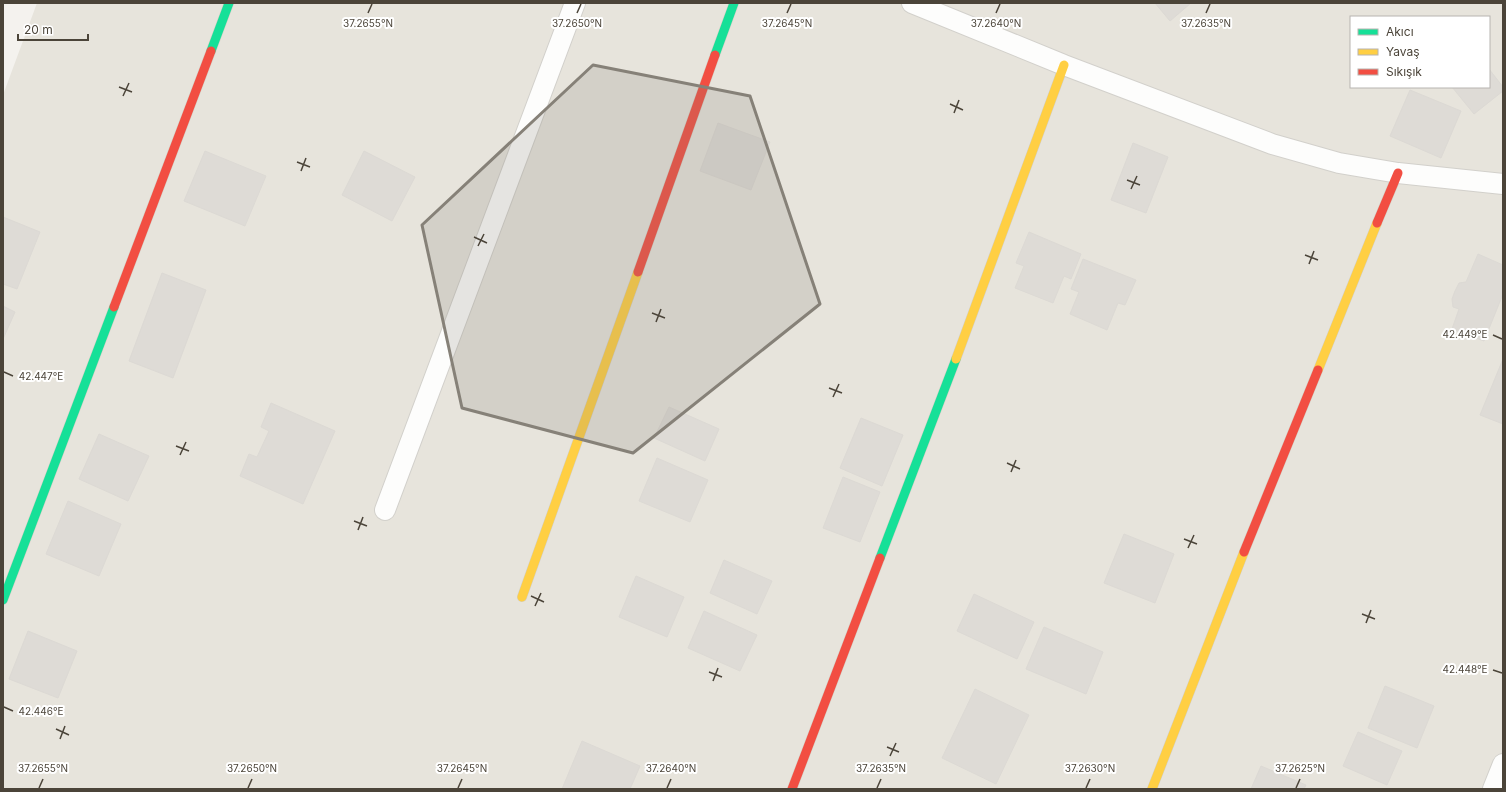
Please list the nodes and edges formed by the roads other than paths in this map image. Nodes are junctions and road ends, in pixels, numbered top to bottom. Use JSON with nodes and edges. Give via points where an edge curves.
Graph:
{"nodes":[{"id":1,"x":229,"y":3,"type":"edge"},
{"id":2,"x":575,"y":3,"type":"edge"},
{"id":3,"x":734,"y":3,"type":"edge"},
{"id":4,"x":912,"y":3,"type":"edge"},
{"id":5,"x":947,"y":9,"type":"edge"},
{"id":6,"x":1064,"y":65,"type":"junction"},
{"id":7,"x":1398,"y":173,"type":"junction"},
{"id":8,"x":1503,"y":184,"type":"edge"},
{"id":9,"x":385,"y":510,"type":"dead end"},
{"id":10,"x":522,"y":597,"type":"dead end"},
{"id":11,"x":3,"y":600,"type":"edge"},
{"id":12,"x":1503,"y":764,"type":"edge"},
{"id":13,"x":792,"y":789,"type":"edge"},
{"id":14,"x":1152,"y":789,"type":"edge"},
{"id":15,"x":1493,"y":789,"type":"edge"}],
"edges":[{"from":1,"to":11,"type":"street"},
{"from":2,"to":9,"type":"street"},
{"from":3,"to":10,"type":"street"},
{"from":4,"to":5,"type":"street"},
{"from":5,"to":6,"type":"street"},
{"from":6,"to":7,"type":"street","via":[[1272,144],[1339,163]]},
{"from":6,"to":13,"type":"street","via":[[977,304]]},
{"from":7,"to":8,"type":"street"},
{"from":7,"to":14,"type":"street","via":[[1245,548]]},
{"from":12,"to":15,"type":"street"}]}
